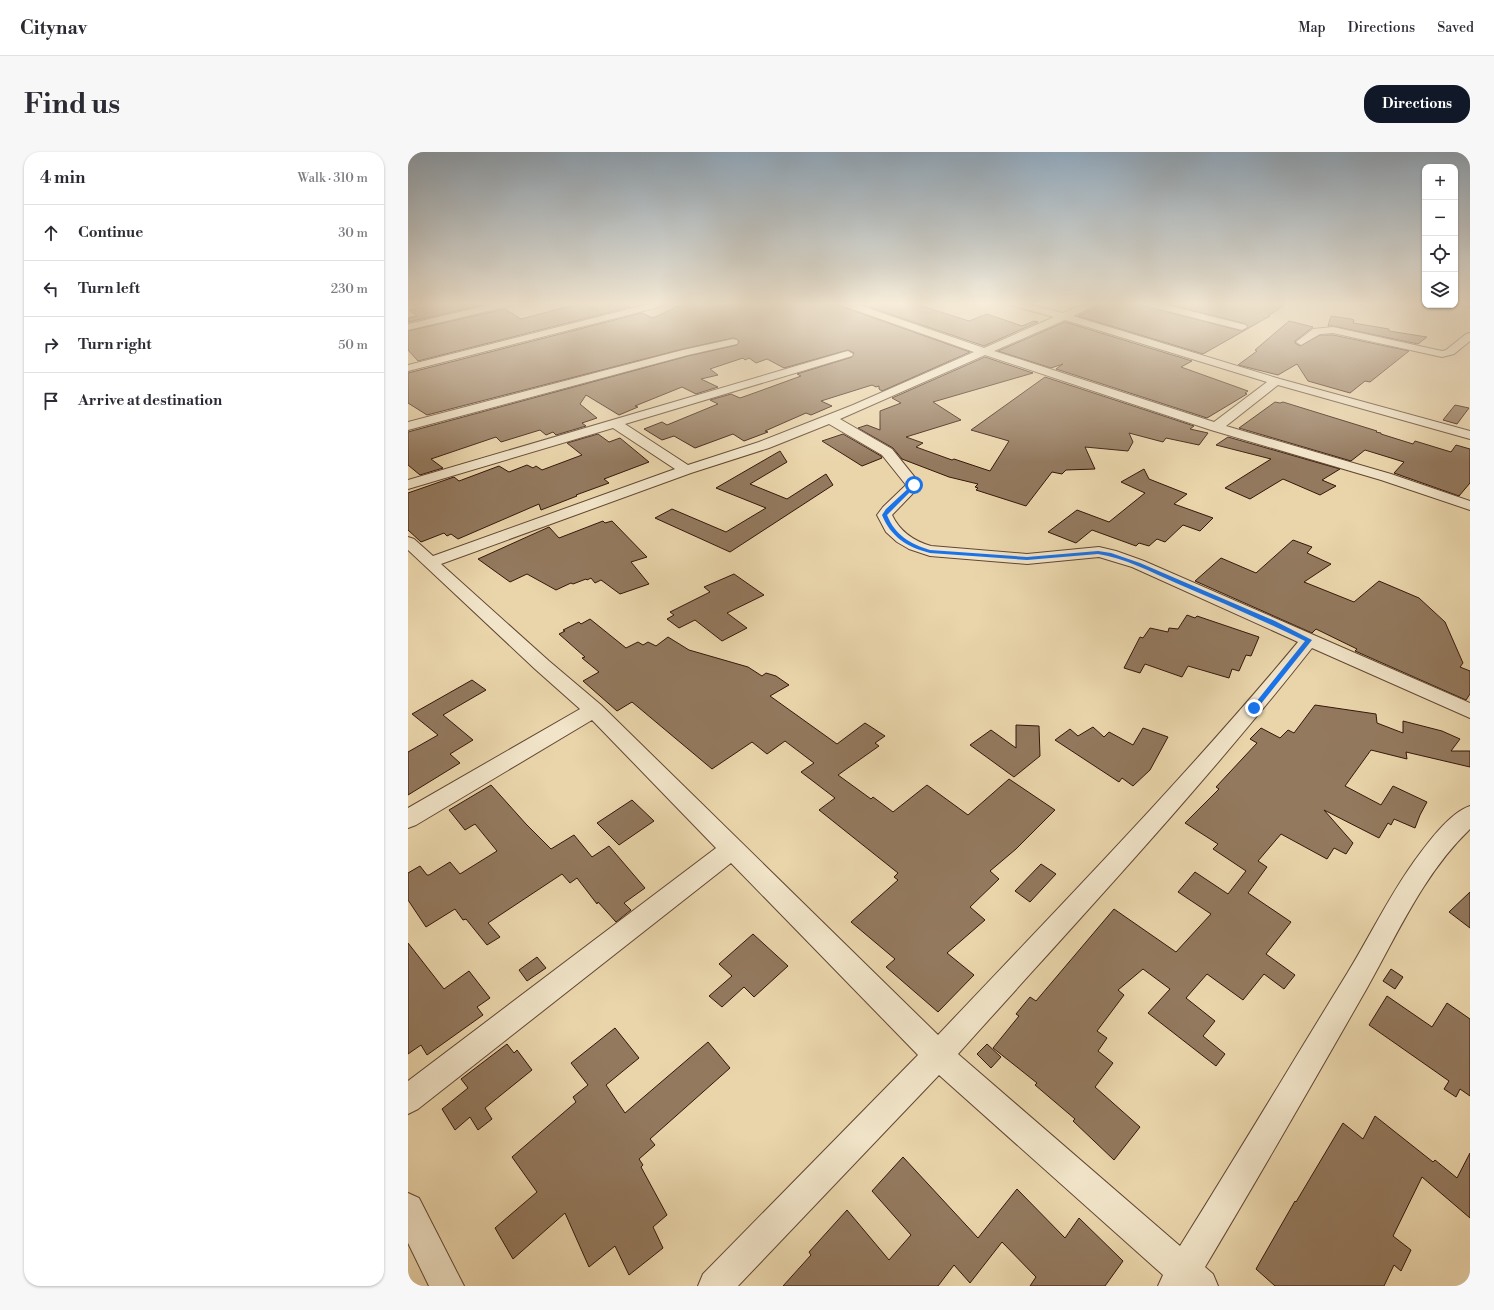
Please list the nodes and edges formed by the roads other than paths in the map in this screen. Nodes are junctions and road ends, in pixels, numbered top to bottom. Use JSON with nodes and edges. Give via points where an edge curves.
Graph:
{"nodes":[{"id":1,"x":456,"y":356,"type":"edge"},
{"id":2,"x":672,"y":356,"type":"edge"},
{"id":3,"x":841,"y":356,"type":"edge"},
{"id":4,"x":976,"y":356,"type":"edge"},
{"id":5,"x":997,"y":356,"type":"edge"},
{"id":6,"x":1194,"y":356,"type":"edge"},
{"id":7,"x":408,"y":368,"type":"edge"},
{"id":8,"x":1276,"y":381,"type":"junction"},
{"id":9,"x":830,"y":419,"type":"junction"},
{"id":10,"x":614,"y":423,"type":"junction"},
{"id":11,"x":408,"y":426,"type":"edge"},
{"id":12,"x":1216,"y":427,"type":"junction"},
{"id":13,"x":1470,"y":435,"type":"edge"},
{"id":14,"x":686,"y":470,"type":"junction"},
{"id":15,"x":408,"y":485,"type":"edge"},
{"id":16,"x":1470,"y":506,"type":"edge"},
{"id":17,"x":408,"y":542,"type":"edge"},
{"id":18,"x":431,"y":562,"type":"junction"},
{"id":19,"x":1309,"y":640,"type":"junction"},
{"id":20,"x":594,"y":710,"type":"junction"},
{"id":21,"x":1470,"y":711,"type":"edge"},
{"id":22,"x":1470,"y":815,"type":"edge"},
{"id":23,"x":408,"y":819,"type":"edge"},
{"id":24,"x":732,"y":849,"type":"junction"},
{"id":25,"x":938,"y":1055,"type":"junction"},
{"id":26,"x":408,"y":1098,"type":"edge"},
{"id":27,"x":408,"y":1209,"type":"edge"},
{"id":28,"x":1187,"y":1281,"type":"edge"},
{"id":29,"x":447,"y":1286,"type":"edge"},
{"id":30,"x":716,"y":1286,"type":"edge"}],
"edges":[{"from":1,"to":7,"type":"street"},
{"from":2,"to":11,"type":"street"},
{"from":3,"to":10,"type":"street"},
{"from":4,"to":9,"type":"street"},
{"from":5,"to":12,"type":"street"},
{"from":6,"to":8,"type":"street"},
{"from":8,"to":12,"type":"street"},
{"from":8,"to":13,"type":"street"},
{"from":9,"to":14,"type":"street","via":[[764,445]]},
{"from":9,"to":19,"type":"street","via":[[887,452],[914,485],[884,515],[896,535],[917,547],[930,551],[1027,559],[1098,552],[1110,554]]},
{"from":10,"to":14,"type":"street"},
{"from":10,"to":15,"type":"street"},
{"from":12,"to":16,"type":"street","via":[[1386,477]]},
{"from":14,"to":18,"type":"street"},
{"from":17,"to":18,"type":"street"},
{"from":18,"to":20,"type":"street"},
{"from":19,"to":21,"type":"street"},
{"from":19,"to":25,"type":"street","via":[[1191,781]]},
{"from":20,"to":23,"type":"street"},
{"from":20,"to":24,"type":"street"},
{"from":22,"to":28,"type":"street","via":[[1452,829],[1419,871]]},
{"from":24,"to":25,"type":"street"},
{"from":24,"to":26,"type":"street"},
{"from":25,"to":28,"type":"street"},
{"from":25,"to":30,"type":"street"},
{"from":27,"to":29,"type":"street"}]}
